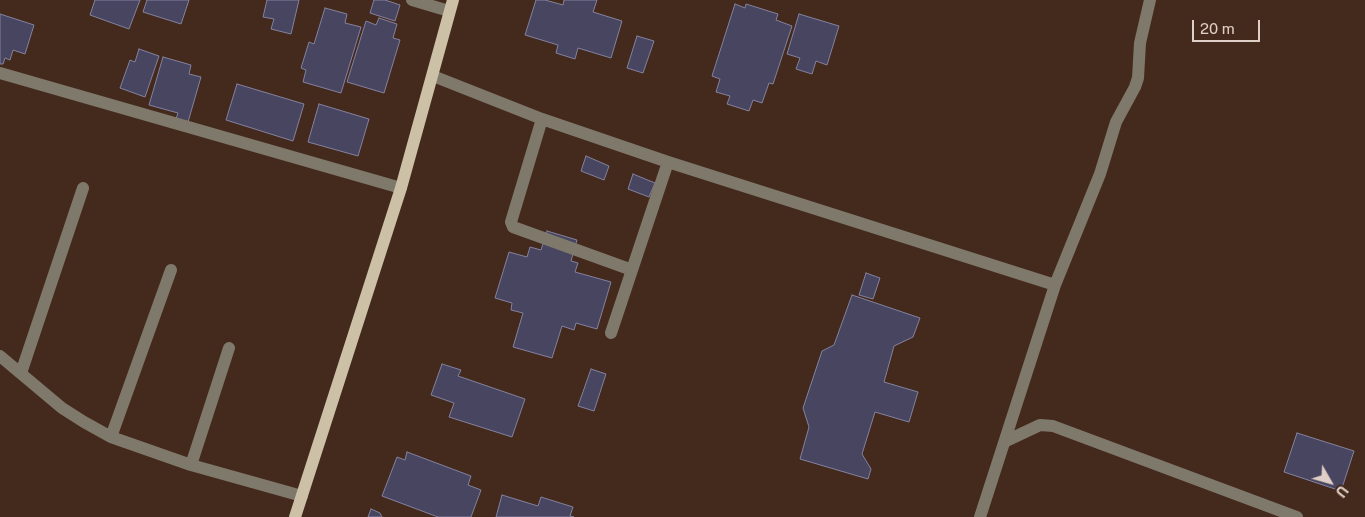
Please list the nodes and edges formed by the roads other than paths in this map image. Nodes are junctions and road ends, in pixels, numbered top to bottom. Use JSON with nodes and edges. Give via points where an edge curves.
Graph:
{"nodes":[{"id":1,"x":412,"y":0,"type":"edge"},
{"id":2,"x":1150,"y":0,"type":"edge"},
{"id":3,"x":451,"y":6,"type":"edge"},
{"id":4,"x":0,"y":74,"type":"edge"},
{"id":5,"x":433,"y":76,"type":"junction"},
{"id":6,"x":542,"y":119,"type":"junction"},
{"id":7,"x":668,"y":162,"type":"junction"},
{"id":8,"x":83,"y":188,"type":"dead end"},
{"id":9,"x":402,"y":188,"type":"junction"},
{"id":10,"x":171,"y":270,"type":"dead end"},
{"id":11,"x":632,"y":270,"type":"junction"},
{"id":12,"x":1055,"y":285,"type":"junction"},
{"id":13,"x":611,"y":333,"type":"dead end"},
{"id":14,"x":229,"y":348,"type":"dead end"},
{"id":15,"x":0,"y":356,"type":"edge"},
{"id":16,"x":21,"y":373,"type":"junction"},
{"id":17,"x":111,"y":437,"type":"junction"},
{"id":18,"x":1006,"y":441,"type":"junction"},
{"id":19,"x":191,"y":465,"type":"junction"},
{"id":20,"x":302,"y":496,"type":"junction"},
{"id":21,"x":295,"y":517,"type":"edge"},
{"id":22,"x":980,"y":517,"type":"edge"},
{"id":23,"x":1298,"y":517,"type":"edge"}],
"edges":[{"from":1,"to":3,"type":"street"},
{"from":2,"to":12,"type":"street","via":[[1140,43],[1136,87],[1116,122],[1100,174]]},
{"from":3,"to":5,"type":"main road"},
{"from":4,"to":9,"type":"street"},
{"from":5,"to":6,"type":"street"},
{"from":5,"to":9,"type":"main road"},
{"from":6,"to":7,"type":"street"},
{"from":6,"to":11,"type":"street","via":[[511,222],[513,227]]},
{"from":7,"to":11,"type":"street"},
{"from":7,"to":12,"type":"street"},
{"from":8,"to":16,"type":"street"},
{"from":9,"to":20,"type":"main road"},
{"from":10,"to":17,"type":"street"},
{"from":11,"to":13,"type":"street"},
{"from":12,"to":18,"type":"street"},
{"from":14,"to":19,"type":"street"},
{"from":15,"to":16,"type":"street"},
{"from":16,"to":17,"type":"street","via":[[62,408]]},
{"from":17,"to":19,"type":"street"},
{"from":18,"to":22,"type":"street"},
{"from":18,"to":23,"type":"street","via":[[1040,425],[1053,426]]},
{"from":19,"to":20,"type":"street"},
{"from":20,"to":21,"type":"main road"}]}
